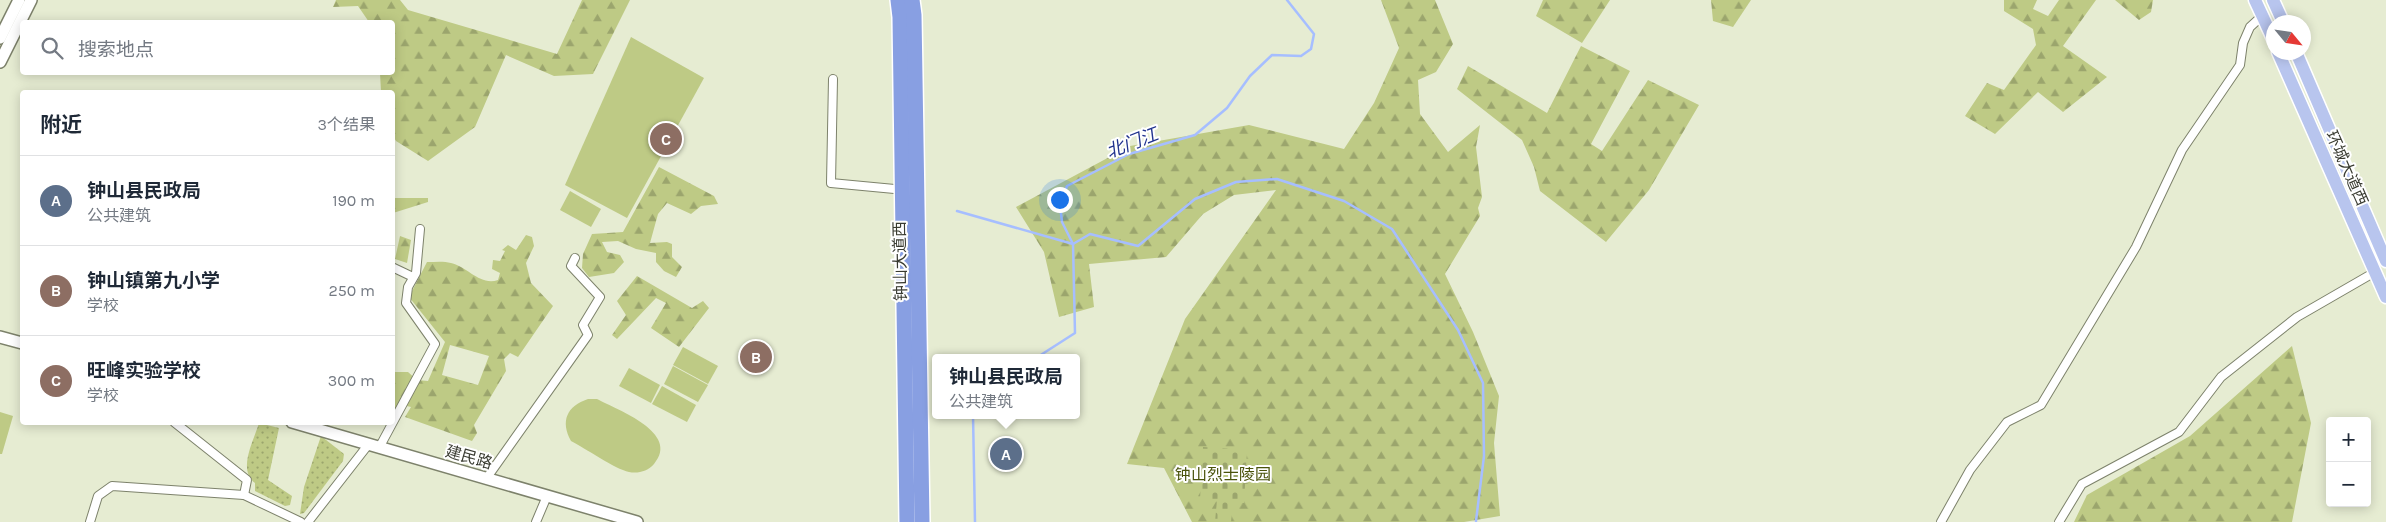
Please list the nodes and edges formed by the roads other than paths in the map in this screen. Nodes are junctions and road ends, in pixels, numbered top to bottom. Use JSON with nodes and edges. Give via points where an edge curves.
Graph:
{"nodes":[{"id":1,"x":19,"y":0,"type":"edge"},
{"id":2,"x":31,"y":0,"type":"edge"},
{"id":3,"x":898,"y":0,"type":"edge"},
{"id":4,"x":912,"y":0,"type":"edge"},
{"id":5,"x":2255,"y":0,"type":"edge"},
{"id":6,"x":2273,"y":0,"type":"edge"},
{"id":7,"x":2280,"y":15,"type":"edge"},
{"id":8,"x":2262,"y":16,"type":"junction"},
{"id":9,"x":21,"y":20,"type":"edge"},
{"id":10,"x":20,"y":22,"type":"edge"},
{"id":11,"x":2266,"y":24,"type":"edge"},
{"id":12,"x":0,"y":38,"type":"edge"},
{"id":13,"x":2282,"y":60,"type":"edge"},
{"id":14,"x":2299,"y":60,"type":"edge"},
{"id":15,"x":0,"y":62,"type":"edge"},
{"id":16,"x":833,"y":79,"type":"dead end"},
{"id":17,"x":910,"y":190,"type":"junction"},
{"id":18,"x":420,"y":229,"type":"dead end"},
{"id":19,"x":575,"y":258,"type":"dead end"},
{"id":20,"x":2386,"y":261,"type":"edge"},
{"id":21,"x":395,"y":268,"type":"edge"},
{"id":22,"x":2375,"y":272,"type":"junction"},
{"id":23,"x":413,"y":277,"type":"junction"},
{"id":24,"x":2386,"y":297,"type":"edge"},
{"id":25,"x":0,"y":337,"type":"edge"},
{"id":26,"x":20,"y":342,"type":"edge"},
{"id":27,"x":395,"y":412,"type":"edge"},
{"id":28,"x":178,"y":425,"type":"edge"},
{"id":29,"x":302,"y":425,"type":"edge"},
{"id":30,"x":387,"y":425,"type":"edge"},
{"id":31,"x":374,"y":447,"type":"junction"},
{"id":32,"x":486,"y":479,"type":"junction"},
{"id":33,"x":244,"y":495,"type":"junction"},
{"id":34,"x":546,"y":496,"type":"junction"},
{"id":35,"x":90,"y":522,"type":"edge"},
{"id":36,"x":301,"y":522,"type":"edge"},
{"id":37,"x":308,"y":522,"type":"edge"},
{"id":38,"x":536,"y":522,"type":"edge"},
{"id":39,"x":637,"y":522,"type":"edge"},
{"id":40,"x":907,"y":522,"type":"edge"},
{"id":41,"x":922,"y":522,"type":"edge"},
{"id":42,"x":1941,"y":522,"type":"edge"},
{"id":43,"x":2059,"y":522,"type":"edge"}],
"edges":[{"from":1,"to":12,"type":"street"},
{"from":2,"to":9,"type":"street"},
{"from":3,"to":17,"type":"highway","name":"钟山大道西"},
{"from":4,"to":17,"type":"highway","name":"钟山大道西"},
{"from":5,"to":8,"type":"main road"},
{"from":6,"to":7,"type":"main road"},
{"from":8,"to":11,"type":"main road"},
{"from":8,"to":42,"type":"street","via":[[2250,27],[2243,43],[2240,66],[2182,150],[2136,247],[2041,405],[2007,422],[1970,470]]},
{"from":10,"to":15,"type":"street"},
{"from":13,"to":22,"type":"main road","name":"环城大道西"},
{"from":14,"to":20,"type":"main road","name":"环城大道西"},
{"from":16,"to":17,"type":"street","via":[[831,183]]},
{"from":17,"to":40,"type":"highway","name":"钟山大道西"},
{"from":17,"to":41,"type":"highway","name":"钟山大道西"},
{"from":18,"to":23,"type":"street"},
{"from":19,"to":32,"type":"street","via":[[571,266],[600,297],[583,325],[588,335]]},
{"from":21,"to":23,"type":"street"},
{"from":22,"to":24,"type":"main road","name":"环城大道西"},
{"from":22,"to":43,"type":"street","via":[[2297,317],[2221,377],[2179,432],[2082,484]]},
{"from":23,"to":27,"type":"street","via":[[406,303],[435,344]]},
{"from":25,"to":26,"type":"street"},
{"from":28,"to":33,"type":"street","via":[[247,480]]},
{"from":29,"to":31,"type":"street","name":"建民路"},
{"from":30,"to":31,"type":"street"},
{"from":31,"to":32,"type":"street","name":"建民路"},
{"from":31,"to":37,"type":"street"},
{"from":32,"to":34,"type":"street","name":"建民路"},
{"from":33,"to":35,"type":"street","via":[[112,486],[98,496]]},
{"from":33,"to":36,"type":"street"},
{"from":34,"to":38,"type":"street"},
{"from":34,"to":39,"type":"street","name":"建民路"}]}
